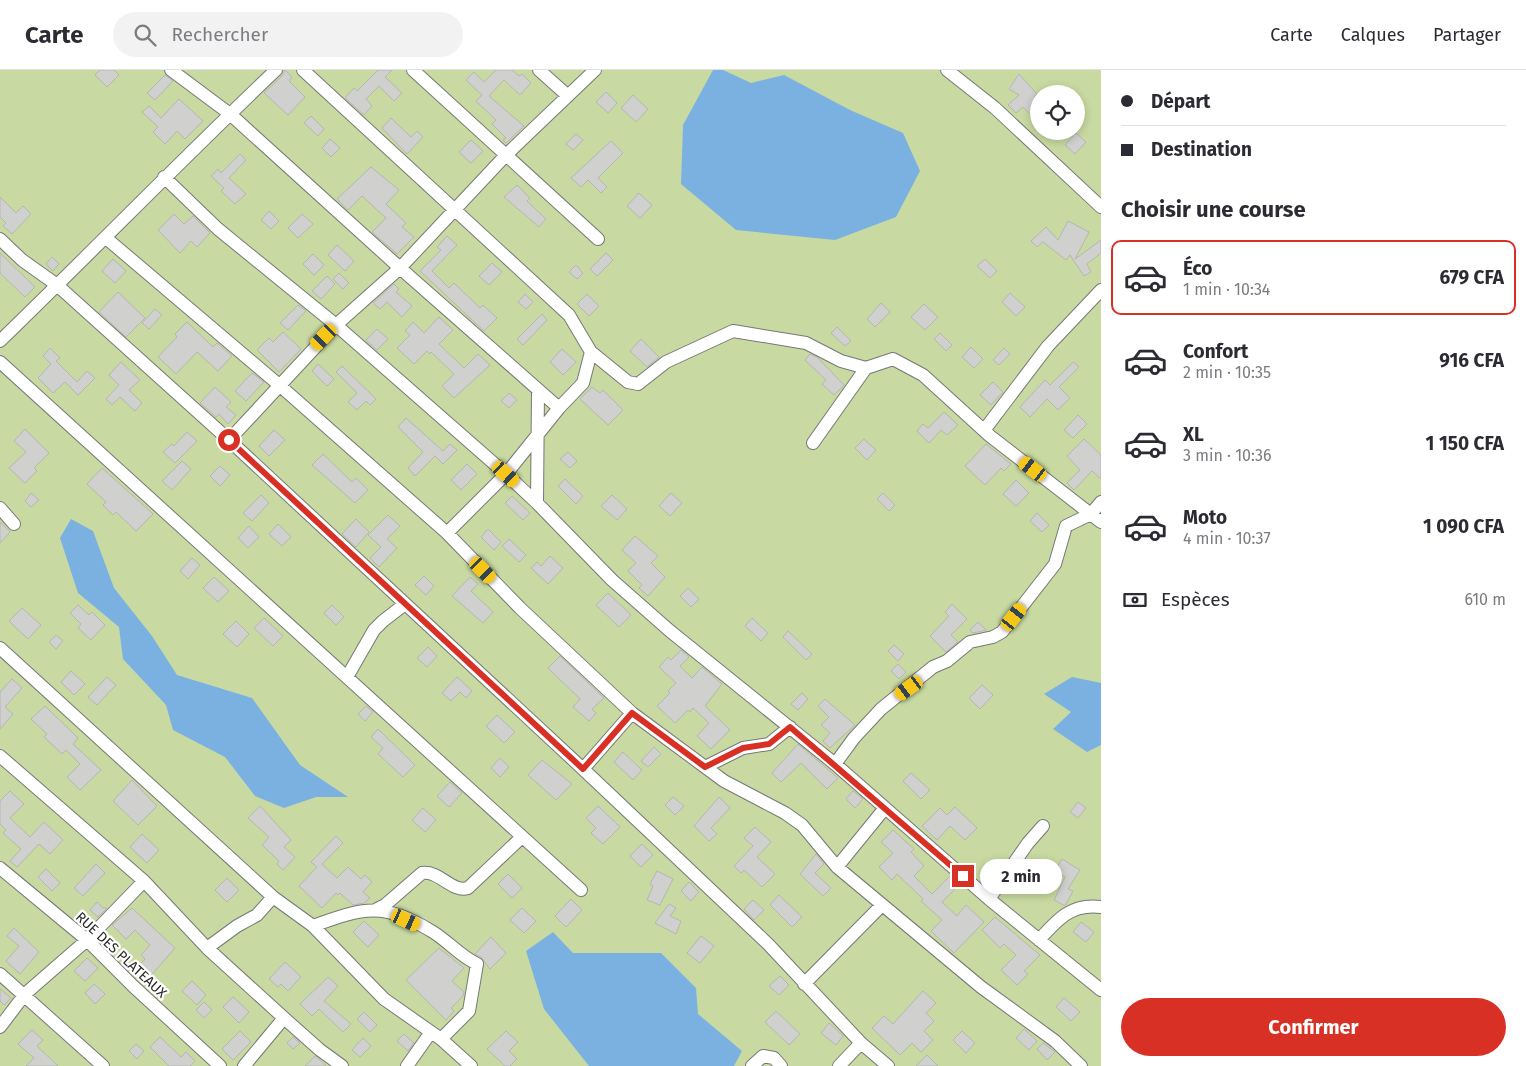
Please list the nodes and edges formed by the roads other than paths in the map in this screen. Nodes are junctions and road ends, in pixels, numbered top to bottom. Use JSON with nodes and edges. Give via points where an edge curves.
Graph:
{"nodes":[{"id":1,"x":171,"y":70,"type":"edge"},
{"id":2,"x":276,"y":70,"type":"edge"},
{"id":3,"x":302,"y":70,"type":"edge"},
{"id":4,"x":413,"y":70,"type":"edge"},
{"id":5,"x":539,"y":70,"type":"edge"},
{"id":6,"x":594,"y":70,"type":"edge"},
{"id":7,"x":947,"y":70,"type":"edge"},
{"id":8,"x":568,"y":96,"type":"junction"},
{"id":9,"x":230,"y":114,"type":"junction"},
{"id":10,"x":506,"y":155,"type":"junction"},
{"id":11,"x":164,"y":177,"type":"junction"},
{"id":12,"x":1101,"y":207,"type":"edge"},
{"id":13,"x":454,"y":208,"type":"junction"},
{"id":14,"x":106,"y":238,"type":"junction"},
{"id":15,"x":0,"y":239,"type":"edge"},
{"id":16,"x":598,"y":239,"type":"dead end"},
{"id":17,"x":400,"y":268,"type":"junction"},
{"id":18,"x":57,"y":285,"type":"junction"},
{"id":19,"x":1101,"y":290,"type":"edge"},
{"id":20,"x":336,"y":325,"type":"junction"},
{"id":21,"x":0,"y":341,"type":"edge"},
{"id":22,"x":592,"y":352,"type":"junction"},
{"id":23,"x":0,"y":362,"type":"edge"},
{"id":24,"x":866,"y":368,"type":"junction"},
{"id":25,"x":278,"y":384,"type":"junction"},
{"id":26,"x":538,"y":390,"type":"junction"},
{"id":27,"x":559,"y":408,"type":"junction"},
{"id":28,"x":985,"y":429,"type":"junction"},
{"id":29,"x":536,"y":436,"type":"junction"},
{"id":30,"x":229,"y":440,"type":"junction"},
{"id":31,"x":813,"y":443,"type":"dead end"},
{"id":32,"x":506,"y":474,"type":"junction"},
{"id":33,"x":1101,"y":502,"type":"edge"},
{"id":34,"x":537,"y":503,"type":"junction"},
{"id":35,"x":0,"y":508,"type":"edge"},
{"id":36,"x":1096,"y":518,"type":"edge"},
{"id":37,"x":14,"y":524,"type":"dead end"},
{"id":38,"x":447,"y":533,"type":"junction"},
{"id":39,"x":405,"y":604,"type":"junction"},
{"id":40,"x":0,"y":648,"type":"edge"},
{"id":41,"x":347,"y":677,"type":"junction"},
{"id":42,"x":632,"y":713,"type":"junction"},
{"id":43,"x":790,"y":727,"type":"junction"},
{"id":44,"x":0,"y":756,"type":"edge"},
{"id":45,"x":835,"y":764,"type":"junction"},
{"id":46,"x":705,"y":767,"type":"junction"},
{"id":47,"x":583,"y":769,"type":"junction"},
{"id":48,"x":885,"y":808,"type":"junction"},
{"id":49,"x":1043,"y":826,"type":"dead end"},
{"id":50,"x":522,"y":837,"type":"junction"},
{"id":51,"x":837,"y":867,"type":"junction"},
{"id":52,"x":0,"y":868,"type":"edge"},
{"id":53,"x":144,"y":881,"type":"junction"},
{"id":54,"x":581,"y":890,"type":"dead end"},
{"id":55,"x":273,"y":896,"type":"junction"},
{"id":56,"x":990,"y":899,"type":"junction"},
{"id":57,"x":882,"y":905,"type":"junction"},
{"id":58,"x":1101,"y":907,"type":"edge"},
{"id":59,"x":377,"y":909,"type":"junction"},
{"id":60,"x":312,"y":926,"type":"junction"},
{"id":61,"x":87,"y":940,"type":"junction"},
{"id":62,"x":1039,"y":940,"type":"junction"},
{"id":63,"x":207,"y":948,"type":"junction"},
{"id":64,"x":0,"y":974,"type":"edge"},
{"id":65,"x":804,"y":984,"type":"junction"},
{"id":66,"x":1101,"y":990,"type":"edge"},
{"id":67,"x":25,"y":994,"type":"junction"},
{"id":68,"x":284,"y":1018,"type":"junction"},
{"id":69,"x":0,"y":1026,"type":"edge"},
{"id":70,"x":436,"y":1036,"type":"junction"},
{"id":71,"x":861,"y":1043,"type":"junction"},
{"id":72,"x":103,"y":1066,"type":"edge"},
{"id":73,"x":220,"y":1066,"type":"edge"},
{"id":74,"x":244,"y":1066,"type":"edge"},
{"id":75,"x":342,"y":1066,"type":"edge"},
{"id":76,"x":407,"y":1066,"type":"edge"},
{"id":77,"x":472,"y":1066,"type":"edge"},
{"id":78,"x":752,"y":1066,"type":"edge"},
{"id":79,"x":781,"y":1066,"type":"edge"},
{"id":80,"x":839,"y":1066,"type":"edge"},
{"id":81,"x":888,"y":1066,"type":"edge"},
{"id":82,"x":1081,"y":1066,"type":"edge"}],
"edges":[{"from":1,"to":9,"type":"street"},
{"from":2,"to":9,"type":"street"},
{"from":3,"to":13,"type":"street"},
{"from":4,"to":10,"type":"street"},
{"from":5,"to":8,"type":"street"},
{"from":6,"to":8,"type":"street"},
{"from":7,"to":12,"type":"street","via":[[995,108]]},
{"from":8,"to":10,"type":"street"},
{"from":9,"to":11,"type":"street"},
{"from":9,"to":17,"type":"street"},
{"from":10,"to":13,"type":"street"},
{"from":10,"to":16,"type":"street"},
{"from":11,"to":14,"type":"street"},
{"from":11,"to":20,"type":"street","via":[[218,229]]},
{"from":13,"to":17,"type":"street"},
{"from":13,"to":22,"type":"street","via":[[569,315]]},
{"from":14,"to":18,"type":"street"},
{"from":14,"to":25,"type":"street"},
{"from":15,"to":18,"type":"street","via":[[22,260]]},
{"from":17,"to":20,"type":"street"},
{"from":17,"to":26,"type":"street"},
{"from":18,"to":21,"type":"street"},
{"from":18,"to":30,"type":"street"},
{"from":19,"to":28,"type":"street","via":[[1053,340]]},
{"from":20,"to":25,"type":"street"},
{"from":20,"to":32,"type":"street"},
{"from":22,"to":24,"type":"street","via":[[633,384],[638,384],[666,362],[733,331],[799,341],[841,361]]},
{"from":22,"to":27,"type":"street","via":[[584,383]]},
{"from":23,"to":41,"type":"street"},
{"from":24,"to":28,"type":"street","via":[[893,359],[913,368]]},
{"from":24,"to":31,"type":"street"},
{"from":25,"to":30,"type":"street"},
{"from":25,"to":38,"type":"street"},
{"from":26,"to":27,"type":"street"},
{"from":26,"to":29,"type":"street"},
{"from":27,"to":29,"type":"street"},
{"from":28,"to":36,"type":"street"},
{"from":29,"to":32,"type":"street"},
{"from":29,"to":34,"type":"street"},
{"from":30,"to":39,"type":"street"},
{"from":32,"to":34,"type":"street"},
{"from":32,"to":38,"type":"street"},
{"from":33,"to":36,"type":"street"},
{"from":34,"to":43,"type":"street","via":[[612,580]]},
{"from":35,"to":37,"type":"street"},
{"from":36,"to":45,"type":"street","via":[[1066,526],[1054,564],[1002,632],[970,642],[953,657],[933,667],[874,715]]},
{"from":38,"to":42,"type":"street","via":[[520,608]]},
{"from":39,"to":41,"type":"street","via":[[374,630]]},
{"from":39,"to":47,"type":"street"},
{"from":40,"to":55,"type":"street"},
{"from":41,"to":50,"type":"street"},
{"from":42,"to":46,"type":"street"},
{"from":42,"to":47,"type":"street"},
{"from":43,"to":45,"type":"street"},
{"from":43,"to":46,"type":"street","via":[[769,744],[743,748]]},
{"from":44,"to":53,"type":"street"},
{"from":45,"to":48,"type":"street"},
{"from":46,"to":51,"type":"street","via":[[724,781],[794,818]]},
{"from":47,"to":65,"type":"street","via":[[768,944]]},
{"from":48,"to":51,"type":"street"},
{"from":48,"to":56,"type":"street"},
{"from":49,"to":56,"type":"street"},
{"from":50,"to":54,"type":"street"},
{"from":50,"to":59,"type":"street","via":[[468,888],[459,889],[433,872],[422,872]]},
{"from":51,"to":57,"type":"street"},
{"from":52,"to":61,"type":"street","name":"RUE DES PLATEAUX"},
{"from":53,"to":61,"type":"street"},
{"from":53,"to":63,"type":"street"},
{"from":55,"to":60,"type":"street"},
{"from":55,"to":63,"type":"street","via":[[257,915]]},
{"from":56,"to":62,"type":"street"},
{"from":57,"to":65,"type":"street"},
{"from":57,"to":82,"type":"street"},
{"from":58,"to":62,"type":"street","via":[[1080,907],[1069,911]]},
{"from":59,"to":60,"type":"street","via":[[344,915]]},
{"from":59,"to":70,"type":"street","via":[[433,932],[464,958],[477,964],[469,1011]]},
{"from":60,"to":70,"type":"street","via":[[372,989]]},
{"from":61,"to":67,"type":"street"},
{"from":61,"to":73,"type":"street","name":"RUE DES PLATEAUX"},
{"from":62,"to":66,"type":"street"},
{"from":63,"to":68,"type":"street"},
{"from":64,"to":67,"type":"street"},
{"from":65,"to":71,"type":"street"},
{"from":67,"to":69,"type":"street"},
{"from":67,"to":72,"type":"street"},
{"from":68,"to":74,"type":"street"},
{"from":68,"to":75,"type":"street"},
{"from":70,"to":76,"type":"street"},
{"from":70,"to":77,"type":"street"},
{"from":71,"to":80,"type":"street"},
{"from":71,"to":81,"type":"street"},
{"from":78,"to":79,"type":"street","via":[[762,1056],[774,1058]]}]}
